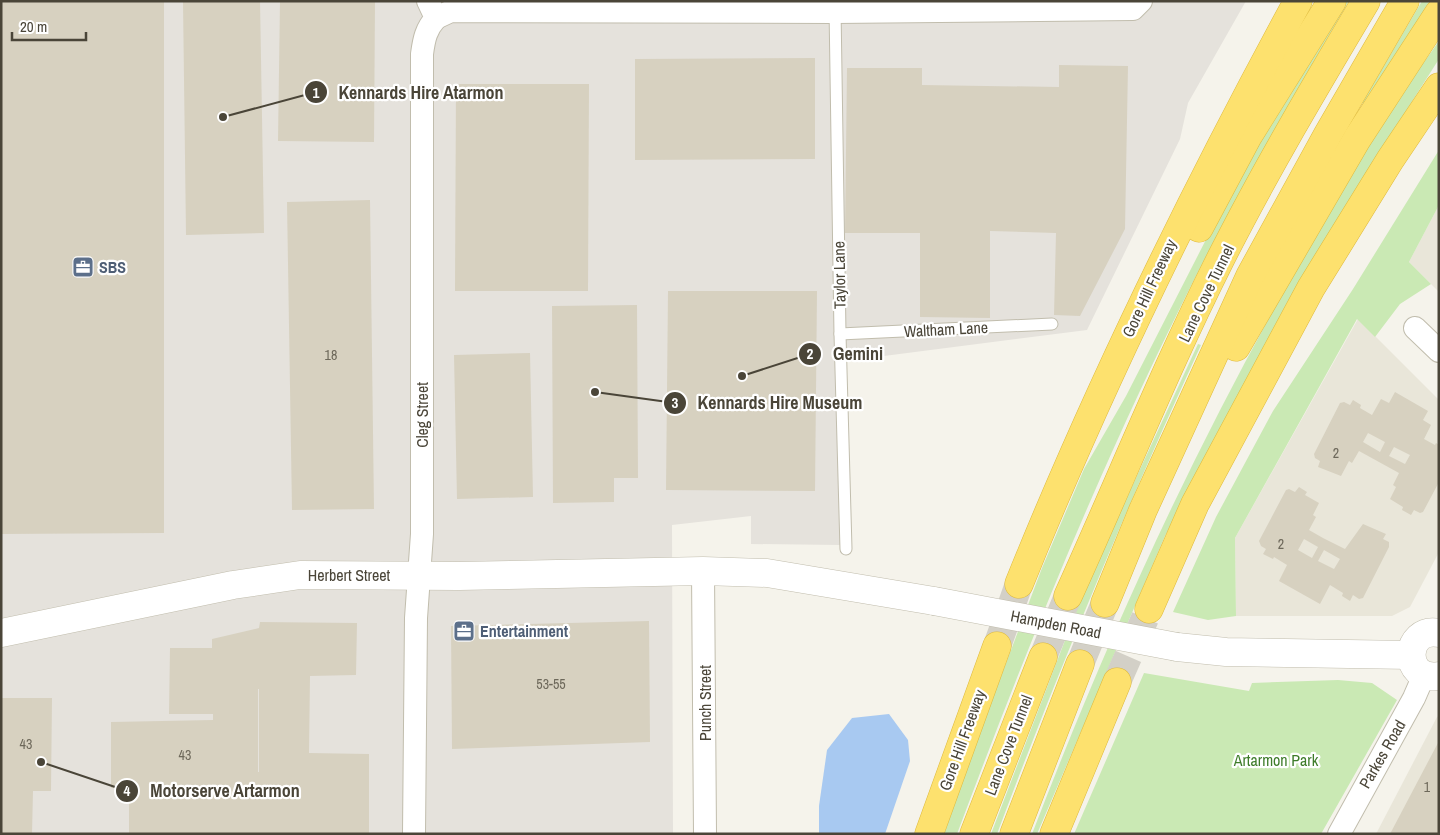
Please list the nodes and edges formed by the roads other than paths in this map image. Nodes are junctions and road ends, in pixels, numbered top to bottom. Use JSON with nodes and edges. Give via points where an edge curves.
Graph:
{"nodes":[{"id":1,"x":1298,"y":1,"type":"edge"},
{"id":2,"x":1332,"y":1,"type":"edge"},
{"id":3,"x":1366,"y":1,"type":"edge"},
{"id":4,"x":1405,"y":1,"type":"edge"},
{"id":5,"x":1137,"y":5,"type":"edge"},
{"id":6,"x":835,"y":6,"type":"edge"},
{"id":7,"x":432,"y":10,"type":"edge"},
{"id":8,"x":1439,"y":13,"type":"edge"},
{"id":9,"x":1439,"y":87,"type":"edge"},
{"id":10,"x":1052,"y":324,"type":"dead end"},
{"id":11,"x":1415,"y":328,"type":"dead end"},
{"id":12,"x":840,"y":334,"type":"junction"},
{"id":13,"x":1439,"y":351,"type":"edge"},
{"id":14,"x":1085,"y":427,"type":"junction"},
{"id":15,"x":1143,"y":510,"type":"junction"},
{"id":16,"x":846,"y":549,"type":"dead end"},
{"id":17,"x":703,"y":571,"type":"junction"},
{"id":18,"x":420,"y":576,"type":"junction"},
{"id":19,"x":1019,"y":584,"type":"tunnel mouth"},
{"id":20,"x":1068,"y":596,"type":"tunnel mouth"},
{"id":21,"x":1105,"y":603,"type":"tunnel mouth"},
{"id":22,"x":1149,"y":609,"type":"tunnel mouth"},
{"id":23,"x":1,"y":633,"type":"edge"},
{"id":24,"x":1439,"y":633,"type":"edge"},
{"id":25,"x":997,"y":646,"type":"tunnel mouth"},
{"id":26,"x":1043,"y":657,"type":"tunnel mouth"},
{"id":27,"x":1080,"y":664,"type":"tunnel mouth"},
{"id":28,"x":1425,"y":668,"type":"edge"},
{"id":29,"x":1117,"y":682,"type":"tunnel mouth"},
{"id":30,"x":414,"y":834,"type":"edge"},
{"id":31,"x":705,"y":834,"type":"edge"},
{"id":32,"x":929,"y":834,"type":"edge"},
{"id":33,"x":974,"y":834,"type":"edge"},
{"id":34,"x":1014,"y":834,"type":"edge"},
{"id":35,"x":1054,"y":834,"type":"edge"},
{"id":36,"x":1339,"y":834,"type":"edge"}],
"edges":[{"from":1,"to":14,"type":"highway","name":"Gore Hill Freeway","via":[[1223,137]]},
{"from":2,"to":14,"type":"highway","via":[[1248,136]]},
{"from":3,"to":20,"type":"highway","name":"Lane Cove Tunnel","via":[[1313,89],[1221,258]]},
{"from":4,"to":15,"type":"highway","name":"Lane Cove Tunnel","via":[[1250,276]]},
{"from":5,"to":6,"type":"street"},
{"from":6,"to":7,"type":"street"},
{"from":6,"to":12,"type":"lane","name":"Taylor Lane"},
{"from":7,"to":18,"type":"street","name":"Cleg Street","via":[[422,54]]},
{"from":8,"to":15,"type":"highway","via":[[1332,179]]},
{"from":9,"to":22,"type":"highway","via":[[1311,288],[1195,504]]},
{"from":10,"to":12,"type":"lane","name":"Waltham Lane"},
{"from":11,"to":13,"type":"street"},
{"from":12,"to":16,"type":"lane","name":"Taylor Lane"},
{"from":14,"to":19,"type":"highway","name":"Gore Hill Freeway"},
{"from":15,"to":21,"type":"highway"},
{"from":17,"to":18,"type":"street","name":"Herbert Street"},
{"from":17,"to":28,"type":"street","name":"Hampden Road","bridge":true,"via":[[804,578],[1177,647]]},
{"from":17,"to":31,"type":"street","name":"Punch Street"},
{"from":18,"to":23,"type":"street","name":"Herbert Street","via":[[300,575],[269,578]]},
{"from":18,"to":30,"type":"street","name":"Cleg Street","via":[[416,618]]},
{"from":24,"to":28,"type":"street","via":[[1419,637],[1413,645]]},
{"from":25,"to":32,"type":"highway","name":"Gore Hill Freeway"},
{"from":26,"to":33,"type":"highway","name":"Lane Cove Tunnel"},
{"from":27,"to":34,"type":"highway"},
{"from":28,"to":36,"type":"street","name":"Parkes Road","via":[[1414,698]]},
{"from":29,"to":35,"type":"highway"}]}
